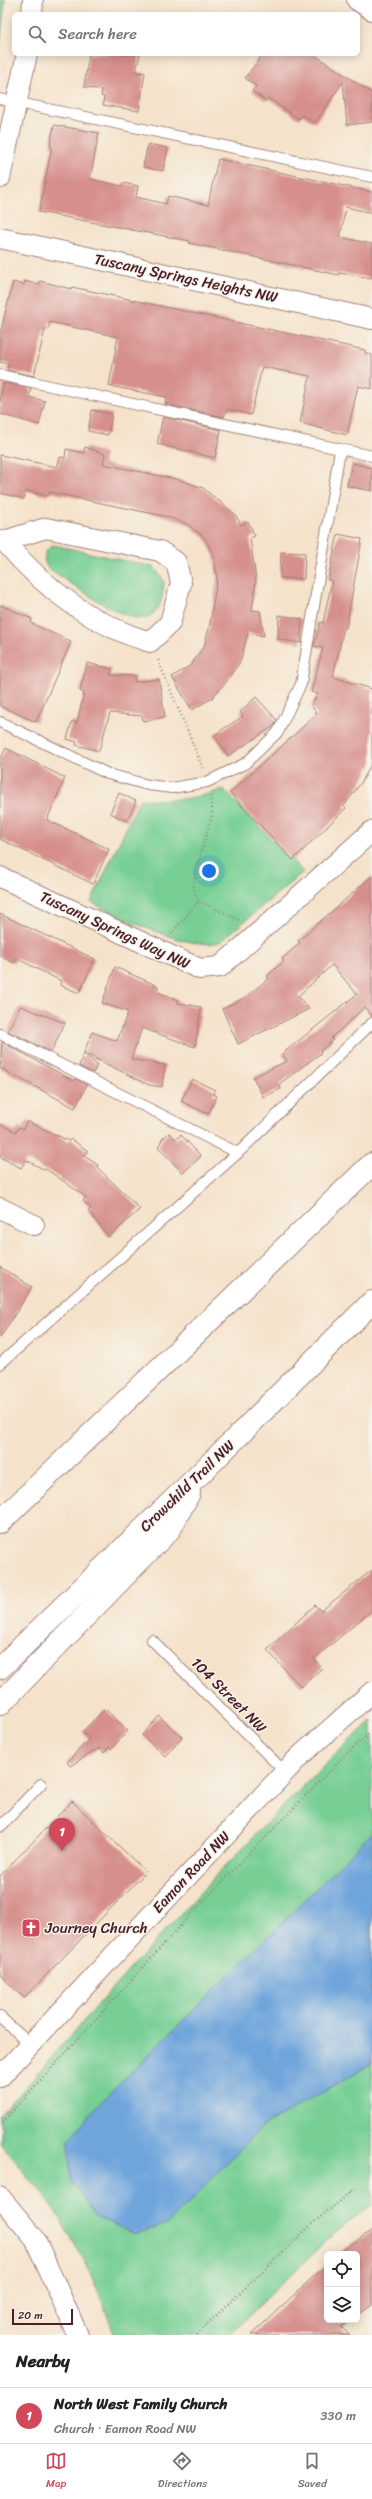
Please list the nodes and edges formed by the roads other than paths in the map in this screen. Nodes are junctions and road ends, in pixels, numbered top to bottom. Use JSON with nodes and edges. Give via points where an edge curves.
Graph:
{"nodes":[{"id":1,"x":33,"y":0,"type":"edge"},
{"id":2,"x":357,"y":0,"type":"edge"},
{"id":3,"x":372,"y":10,"type":"edge"},
{"id":4,"x":32,"y":12,"type":"edge"},
{"id":5,"x":26,"y":56,"type":"edge"},
{"id":6,"x":9,"y":100,"type":"edge"},
{"id":7,"x":372,"y":177,"type":"edge"},
{"id":8,"x":0,"y":178,"type":"edge"},
{"id":9,"x":0,"y":238,"type":"edge"},
{"id":10,"x":372,"y":319,"type":"edge"},
{"id":11,"x":0,"y":374,"type":"edge"},
{"id":12,"x":340,"y":450,"type":"junction"},
{"id":13,"x":372,"y":456,"type":"edge"},
{"id":14,"x":2,"y":540,"type":"edge"},
{"id":15,"x":0,"y":722,"type":"edge"},
{"id":16,"x":372,"y":831,"type":"edge"},
{"id":17,"x":0,"y":877,"type":"edge"},
{"id":18,"x":372,"y":1023,"type":"edge"},
{"id":19,"x":0,"y":1034,"type":"edge"},
{"id":20,"x":238,"y":1153,"type":"junction"},
{"id":21,"x":372,"y":1164,"type":"edge"},
{"id":22,"x":0,"y":1208,"type":"edge"},
{"id":23,"x":34,"y":1225,"type":"dead end"},
{"id":24,"x":372,"y":1302,"type":"edge"},
{"id":25,"x":0,"y":1364,"type":"edge"},
{"id":26,"x":198,"y":1476,"type":"junction"},
{"id":27,"x":0,"y":1522,"type":"edge"},
{"id":28,"x":152,"y":1640,"type":"dead end"},
{"id":29,"x":0,"y":1668,"type":"edge"},
{"id":30,"x":372,"y":1692,"type":"edge"},
{"id":31,"x":0,"y":1704,"type":"edge"},
{"id":32,"x":285,"y":1772,"type":"junction"},
{"id":33,"x":41,"y":1784,"type":"dead end"},
{"id":34,"x":0,"y":1827,"type":"edge"},
{"id":35,"x":0,"y":2017,"type":"edge"},
{"id":36,"x":30,"y":2044,"type":"junction"},
{"id":37,"x":0,"y":2077,"type":"edge"},
{"id":38,"x":0,"y":2196,"type":"edge"},
{"id":39,"x":78,"y":2335,"type":"edge"}],
"edges":[{"from":1,"to":4,"type":"street"},
{"from":2,"to":3,"type":"street"},
{"from":5,"to":6,"type":"street"},
{"from":6,"to":7,"type":"lane"},
{"from":6,"to":8,"type":"street"},
{"from":9,"to":10,"type":"street","name":"Tuscany Springs Heights NW"},
{"from":11,"to":12,"type":"lane"},
{"from":12,"to":13,"type":"lane"},
{"from":12,"to":15,"type":"lane","via":[[300,684],[278,732],[246,763],[208,782],[172,788],[108,774]]},
{"from":14,"to":14,"type":"street","via":[[46,528],[160,551],[176,562],[181,583],[170,623],[150,642],[126,635],[70,604],[29,571]]},
{"from":16,"to":17,"type":"street","name":"Tuscany Springs Way NW","via":[[220,968],[200,969]]},
{"from":18,"to":20,"type":"lane"},
{"from":19,"to":20,"type":"lane"},
{"from":20,"to":25,"type":"lane"},
{"from":21,"to":27,"type":"highway"},
{"from":22,"to":23,"type":"street"},
{"from":24,"to":26,"type":"highway","name":"Crowchild Trail NW"},
{"from":26,"to":29,"type":"highway","name":"Crowchild Trail NW"},
{"from":26,"to":31,"type":"highway","via":[[170,1529]]},
{"from":28,"to":32,"type":"lane","name":"104 Street NW"},
{"from":30,"to":32,"type":"street","name":"Eamon Road NW"},
{"from":32,"to":36,"type":"street","name":"Eamon Road NW"},
{"from":33,"to":34,"type":"lane"},
{"from":35,"to":36,"type":"lane"},
{"from":36,"to":37,"type":"street","name":"Eamon Road NW"},
{"from":38,"to":39,"type":"street","via":[[35,2239]]}]}
